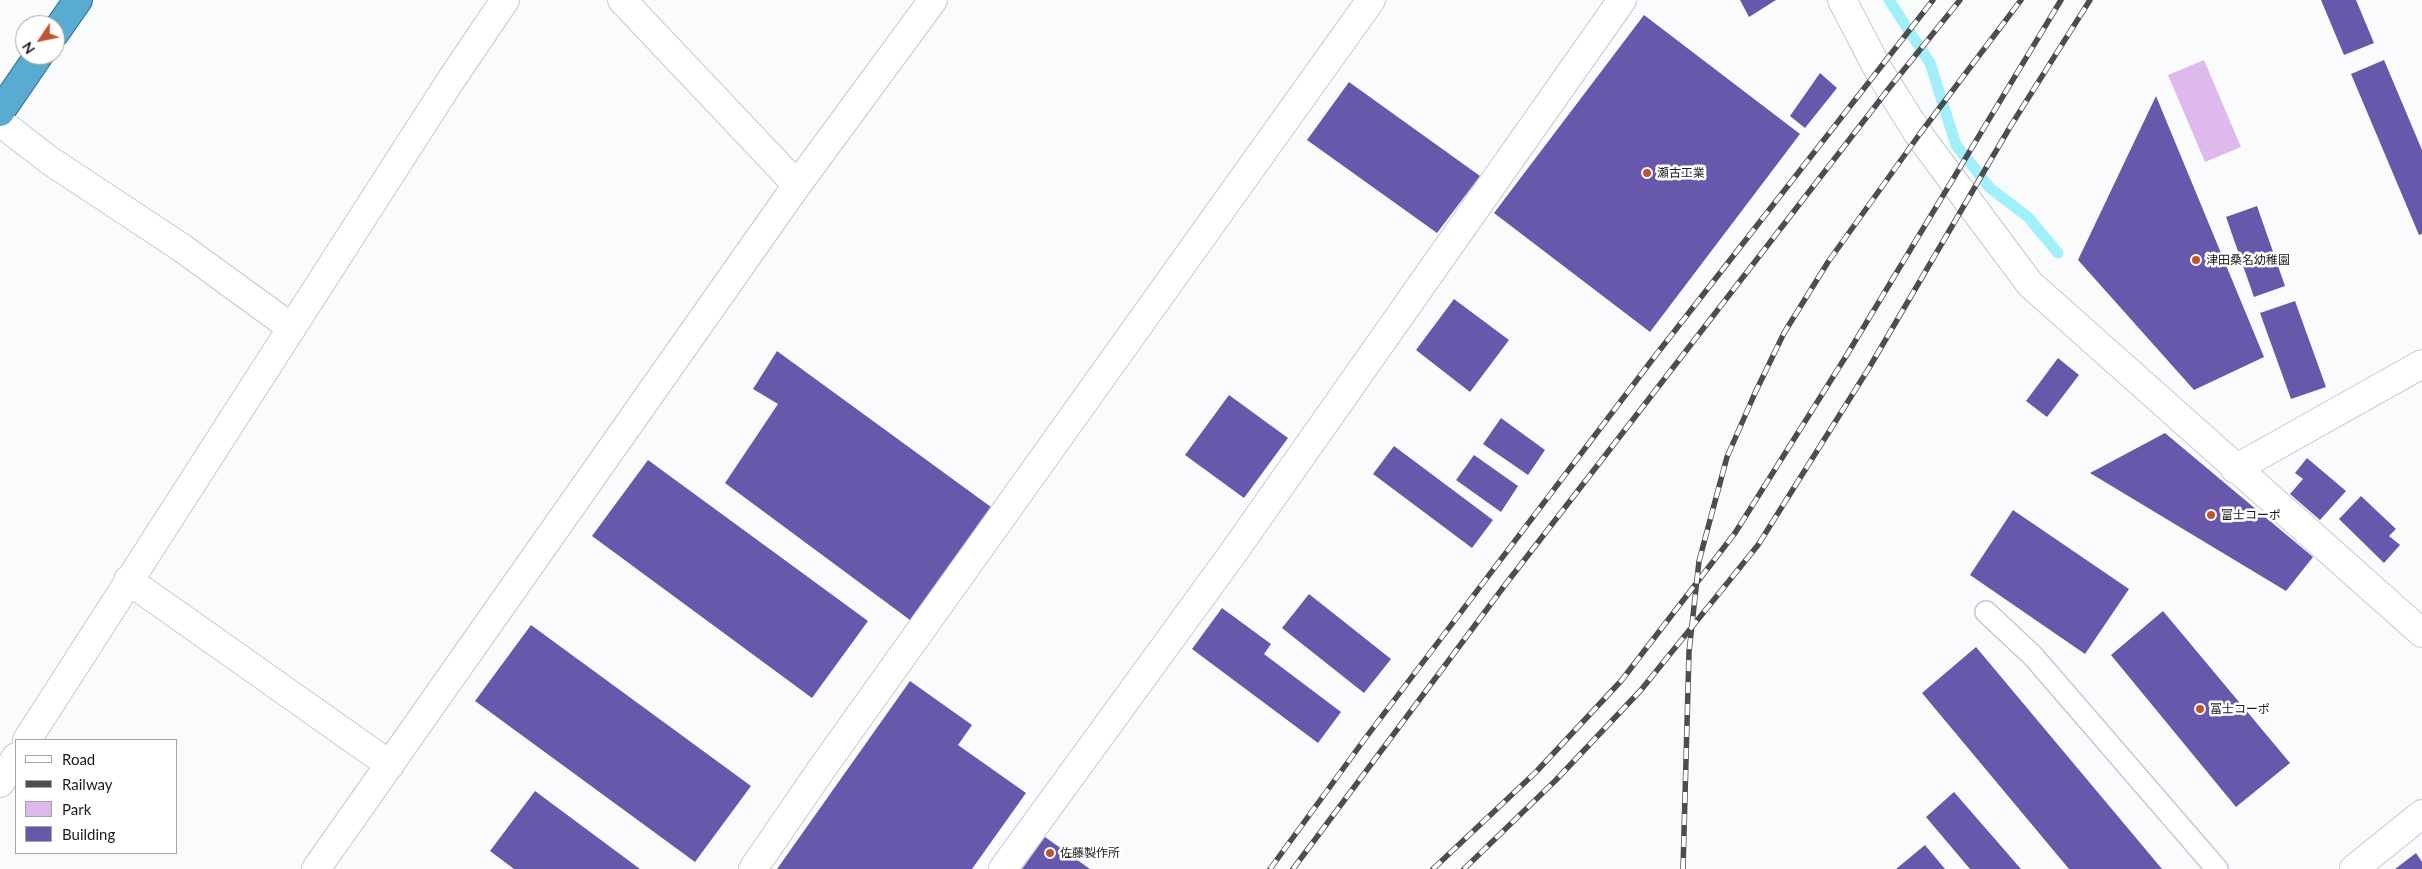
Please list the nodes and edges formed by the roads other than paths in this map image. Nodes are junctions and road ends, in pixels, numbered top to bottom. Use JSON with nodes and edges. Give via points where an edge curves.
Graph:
{"nodes":[{"id":1,"x":78,"y":0,"type":"edge"},
{"id":2,"x":505,"y":0,"type":"edge"},
{"id":3,"x":622,"y":0,"type":"edge"},
{"id":4,"x":933,"y":0,"type":"edge"},
{"id":5,"x":1371,"y":0,"type":"edge"},
{"id":6,"x":1622,"y":0,"type":"edge"},
{"id":7,"x":1842,"y":0,"type":"edge"},
{"id":8,"x":65,"y":19,"type":"edge"},
{"id":9,"x":33,"y":65,"type":"edge"},
{"id":10,"x":0,"y":112,"type":"edge"},
{"id":11,"x":0,"y":122,"type":"edge"},
{"id":12,"x":797,"y":185,"type":"junction"},
{"id":13,"x":292,"y":328,"type":"junction"},
{"id":14,"x":2422,"y":364,"type":"edge"},
{"id":15,"x":2235,"y":469,"type":"junction"},
{"id":16,"x":128,"y":580,"type":"junction"},
{"id":17,"x":1986,"y":612,"type":"dead end"},
{"id":18,"x":2422,"y":633,"type":"edge"},
{"id":19,"x":28,"y":739,"type":"edge"},
{"id":20,"x":15,"y":759,"type":"edge"},
{"id":21,"x":390,"y":766,"type":"junction"},
{"id":22,"x":0,"y":783,"type":"edge"},
{"id":23,"x":2422,"y":814,"type":"edge"},
{"id":24,"x":316,"y":869,"type":"edge"},
{"id":25,"x":753,"y":869,"type":"edge"},
{"id":26,"x":1003,"y":869,"type":"edge"},
{"id":27,"x":2217,"y":869,"type":"edge"},
{"id":28,"x":2354,"y":869,"type":"edge"}],
"edges":[{"from":1,"to":8,"type":"highway"},
{"from":2,"to":13,"type":"street"},
{"from":3,"to":12,"type":"street"},
{"from":4,"to":12,"type":"street"},
{"from":5,"to":25,"type":"street"},
{"from":6,"to":26,"type":"street","via":[[1233,553]]},
{"from":7,"to":15,"type":"street","via":[[1879,71],[1919,135],[2030,284]]},
{"from":9,"to":10,"type":"highway"},
{"from":11,"to":13,"type":"street","via":[[49,160],[182,248]]},
{"from":12,"to":21,"type":"street"},
{"from":13,"to":16,"type":"street"},
{"from":14,"to":15,"type":"street"},
{"from":15,"to":18,"type":"street"},
{"from":16,"to":19,"type":"street"},
{"from":16,"to":21,"type":"street"},
{"from":17,"to":27,"type":"lane","via":[[2033,656]]},
{"from":20,"to":22,"type":"street"},
{"from":21,"to":24,"type":"street"},
{"from":23,"to":28,"type":"street"}]}
